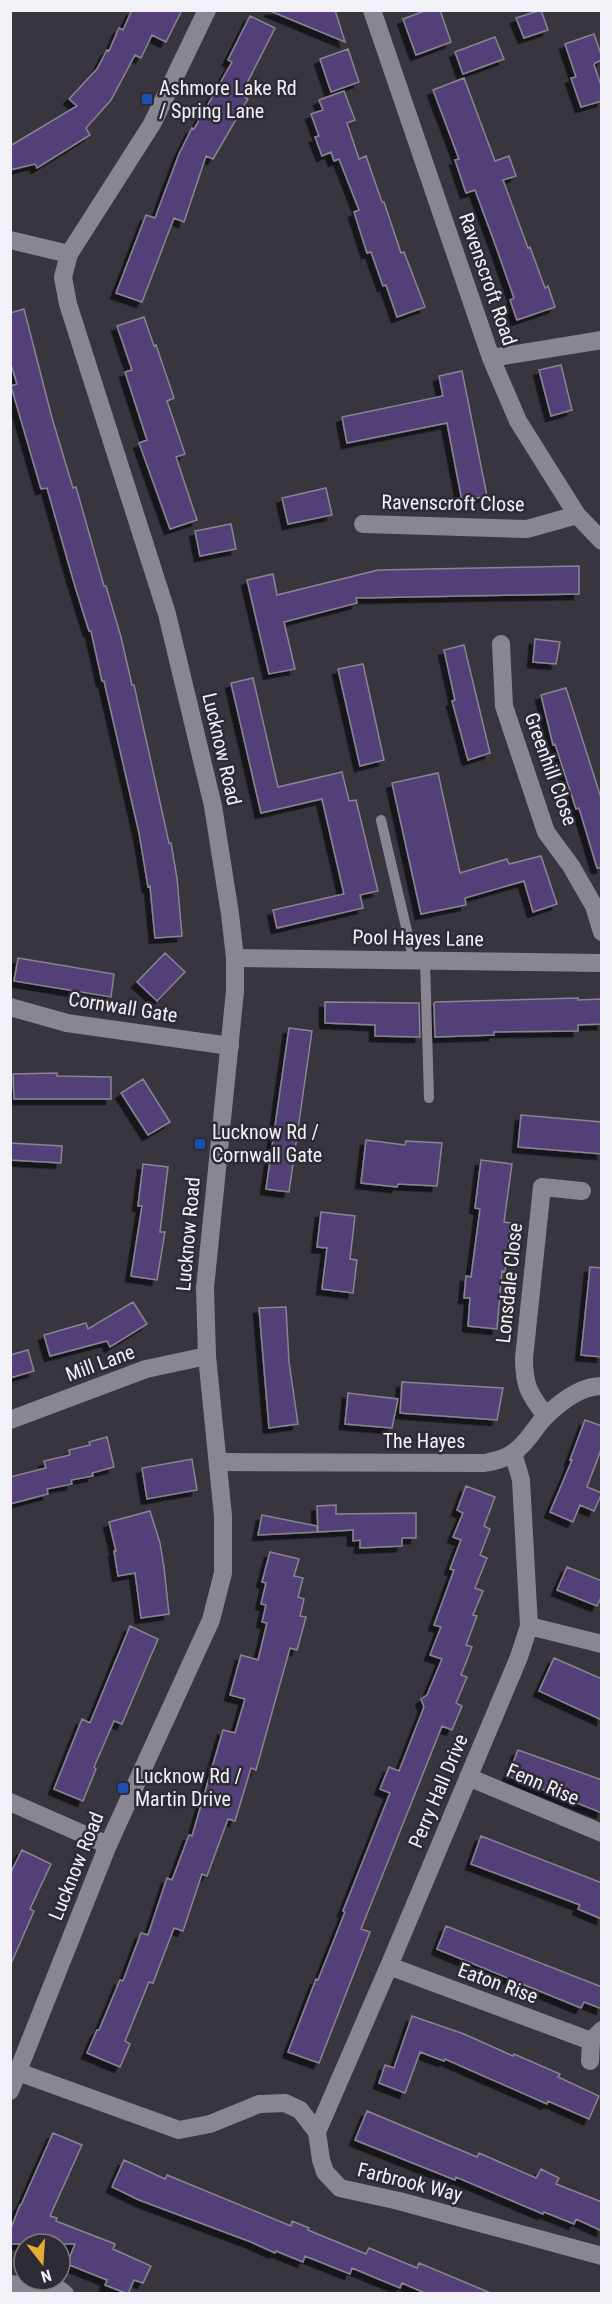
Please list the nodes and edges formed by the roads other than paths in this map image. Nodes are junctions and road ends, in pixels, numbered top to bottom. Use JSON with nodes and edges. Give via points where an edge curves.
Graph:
{"nodes":[{"id":1,"x":207,"y":10,"type":"edge"},
{"id":2,"x":372,"y":10,"type":"edge"},
{"id":3,"x":10,"y":240,"type":"edge"},
{"id":4,"x":69,"y":254,"type":"junction"},
{"id":5,"x":602,"y":340,"type":"edge"},
{"id":6,"x":492,"y":358,"type":"junction"},
{"id":7,"x":577,"y":515,"type":"junction"},
{"id":8,"x":363,"y":524,"type":"dead end"},
{"id":9,"x":602,"y":542,"type":"edge"},
{"id":10,"x":501,"y":644,"type":"dead end"},
{"id":11,"x":381,"y":820,"type":"dead end"},
{"id":12,"x":602,"y":932,"type":"edge"},
{"id":13,"x":235,"y":958,"type":"junction"},
{"id":14,"x":420,"y":961,"type":"junction"},
{"id":15,"x":602,"y":963,"type":"edge"},
{"id":16,"x":10,"y":1007,"type":"edge"},
{"id":17,"x":230,"y":1046,"type":"junction"},
{"id":18,"x":429,"y":1098,"type":"dead end"},
{"id":19,"x":582,"y":1191,"type":"dead end"},
{"id":20,"x":207,"y":1356,"type":"junction"},
{"id":21,"x":602,"y":1386,"type":"edge"},
{"id":22,"x":546,"y":1416,"type":"junction"},
{"id":23,"x":10,"y":1420,"type":"edge"},
{"id":24,"x":513,"y":1453,"type":"junction"},
{"id":25,"x":219,"y":1462,"type":"junction"},
{"id":26,"x":529,"y":1626,"type":"junction"},
{"id":27,"x":602,"y":1644,"type":"edge"},
{"id":28,"x":468,"y":1777,"type":"junction"},
{"id":29,"x":10,"y":1802,"type":"edge"},
{"id":30,"x":602,"y":1833,"type":"edge"},
{"id":31,"x":108,"y":1845,"type":"junction"},
{"id":32,"x":389,"y":1966,"type":"junction"},
{"id":33,"x":596,"y":2035,"type":"edge"},
{"id":34,"x":590,"y":2061,"type":"dead end"},
{"id":35,"x":18,"y":2072,"type":"junction"},
{"id":36,"x":10,"y":2091,"type":"edge"},
{"id":37,"x":317,"y":2132,"type":"junction"},
{"id":38,"x":602,"y":2256,"type":"edge"},
{"id":39,"x":10,"y":2284,"type":"edge"},
{"id":40,"x":65,"y":2294,"type":"edge"}],
"edges":[{"from":1,"to":4,"type":"street","via":[[152,124]]},
{"from":2,"to":6,"type":"street","name":"Ravenscroft Road"},
{"from":3,"to":4,"type":"street"},
{"from":4,"to":13,"type":"street","name":"Lucknow Road","via":[[63,277],[68,304],[167,614],[213,806]]},
{"from":5,"to":6,"type":"street"},
{"from":6,"to":7,"type":"street","name":"Ravenscroft Road","via":[[518,421]]},
{"from":7,"to":8,"type":"street","name":"Ravenscroft Close","via":[[527,529]]},
{"from":7,"to":9,"type":"street","name":"Ravenscroft Road"},
{"from":10,"to":12,"type":"street","name":"Greenhill Close","via":[[504,706],[546,832],[594,906]]},
{"from":11,"to":14,"type":"lane"},
{"from":13,"to":14,"type":"street","name":"Pool Hayes Lane"},
{"from":13,"to":17,"type":"street","name":"Lucknow Road"},
{"from":14,"to":15,"type":"street","name":"Pool Hayes Lane"},
{"from":14,"to":18,"type":"lane"},
{"from":16,"to":17,"type":"street","name":"Cornwall Gate","via":[[67,1023]]},
{"from":17,"to":20,"type":"street","name":"Lucknow Road","via":[[205,1288]]},
{"from":19,"to":22,"type":"street","name":"Lonsdale Close","via":[[542,1187],[524,1379]]},
{"from":20,"to":23,"type":"street","name":"Mill Lane","via":[[146,1369]]},
{"from":20,"to":25,"type":"street","name":"Lucknow Road"},
{"from":21,"to":22,"type":"street","name":"The Hayes","via":[[582,1390]]},
{"from":22,"to":24,"type":"street","name":"The Hayes"},
{"from":24,"to":25,"type":"street","name":"The Hayes","via":[[484,1463]]},
{"from":24,"to":26,"type":"street","name":"Perry Hall Drive","via":[[521,1480]]},
{"from":25,"to":31,"type":"street","name":"Lucknow Road","via":[[223,1573],[211,1620]]},
{"from":26,"to":27,"type":"street"},
{"from":26,"to":28,"type":"street","name":"Perry Hall Drive"},
{"from":28,"to":30,"type":"street","name":"Fenn Rise"},
{"from":28,"to":32,"type":"street","name":"Perry Hall Drive"},
{"from":29,"to":31,"type":"street"},
{"from":31,"to":35,"type":"street","name":"Lucknow Road"},
{"from":32,"to":33,"type":"street","name":"Eaton Rise"},
{"from":32,"to":37,"type":"street","name":"Perry Hall Drive"},
{"from":33,"to":34,"type":"street","name":"Eaton Rise"},
{"from":35,"to":36,"type":"street","name":"Lucknow Road"},
{"from":35,"to":37,"type":"street","via":[[179,2130],[210,2124],[259,2104],[285,2103],[300,2110]]},
{"from":37,"to":38,"type":"street","name":"Farbrook Way","via":[[321,2160],[340,2188]]},
{"from":39,"to":40,"type":"street","via":[[60,2290]]}]}
